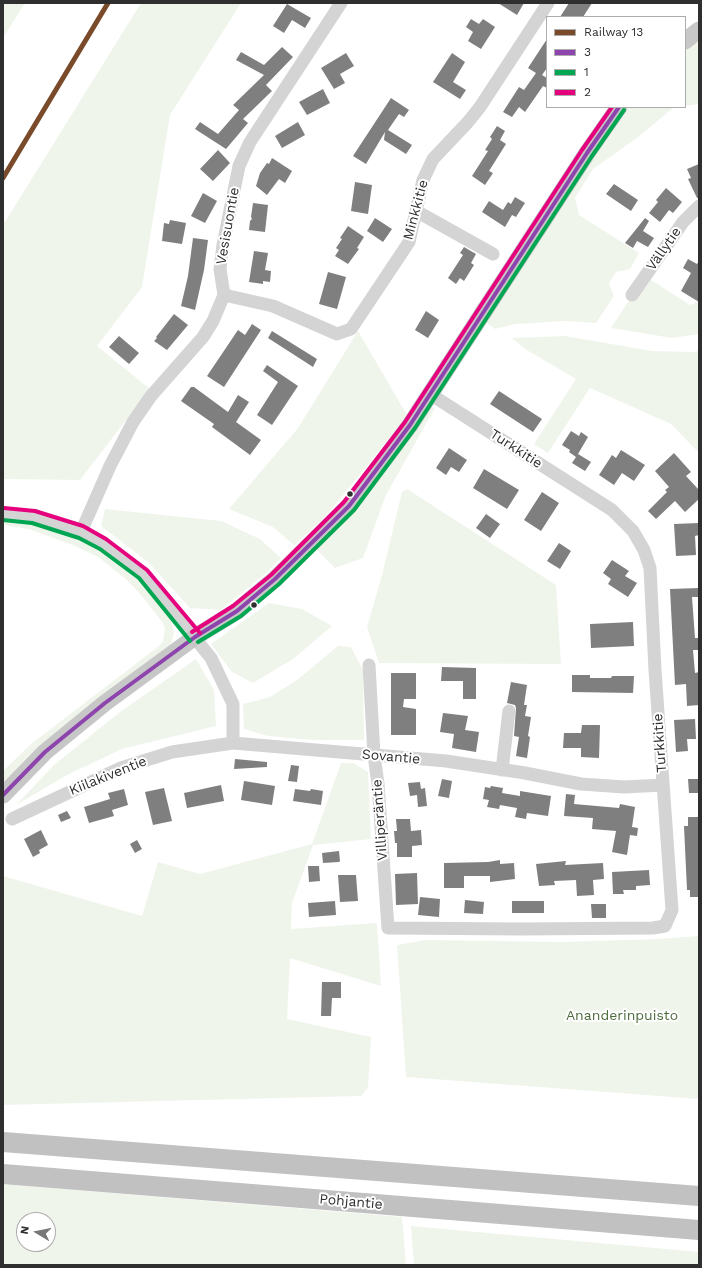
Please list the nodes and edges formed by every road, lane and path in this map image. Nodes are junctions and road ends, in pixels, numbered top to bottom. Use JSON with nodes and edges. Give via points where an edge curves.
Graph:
{"nodes":[{"id":1,"x":342,"y":3,"type":"edge"},
{"id":2,"x":548,"y":3,"type":"edge"},
{"id":3,"x":699,"y":30,"type":"edge"},
{"id":4,"x":686,"y":40,"type":"edge"},
{"id":5,"x":618,"y":108,"type":"edge"},
{"id":6,"x":699,"y":206,"type":"edge"},
{"id":7,"x":416,"y":211,"type":"junction"},
{"id":8,"x":493,"y":254,"type":"dead end"},
{"id":9,"x":224,"y":295,"type":"junction"},
{"id":10,"x":632,"y":295,"type":"dead end"},
{"id":11,"x":430,"y":394,"type":"junction"},
{"id":12,"x":3,"y":514,"type":"edge"},
{"id":13,"x":81,"y":532,"type":"junction"},
{"id":14,"x":195,"y":637,"type":"junction"},
{"id":15,"x":369,"y":665,"type":"dead end"},
{"id":16,"x":509,"y":711,"type":"dead end"},
{"id":17,"x":233,"y":743,"type":"junction"},
{"id":18,"x":374,"y":755,"type":"junction"},
{"id":19,"x":502,"y":770,"type":"junction"},
{"id":20,"x":663,"y":785,"type":"junction"},
{"id":21,"x":3,"y":795,"type":"edge"},
{"id":22,"x":12,"y":819,"type":"dead end"},
{"id":23,"x":388,"y":928,"type":"joint"},
{"id":24,"x":3,"y":1142,"type":"edge"},
{"id":25,"x":3,"y":1174,"type":"edge"},
{"id":26,"x":699,"y":1196,"type":"edge"},
{"id":27,"x":699,"y":1230,"type":"edge"}],
"edges":[{"from":1,"to":9,"type":"street","name":"Vesisuontie","via":[[250,142],[239,166],[220,269]]},
{"from":2,"to":7,"type":"street","name":"Minkkitie","via":[[480,107],[433,159],[423,180]]},
{"from":3,"to":4,"type":"main road"},
{"from":5,"to":11,"type":"main road"},
{"from":6,"to":10,"type":"street","name":"Vällytie","via":[[683,222]]},
{"from":7,"to":8,"type":"street"},
{"from":7,"to":9,"type":"street","name":"Minkkitie","via":[[409,242],[351,329],[337,334],[273,306]]},
{"from":9,"to":13,"type":"street","via":[[203,337],[151,396],[133,422]]},
{"from":11,"to":14,"type":"main road","via":[[349,506],[275,579],[237,611]]},
{"from":11,"to":20,"type":"street","name":"Turkkitie","via":[[612,510],[633,531],[644,550],[650,568]]},
{"from":12,"to":13,"type":"street","via":[[33,517]]},
{"from":13,"to":14,"type":"street","via":[[103,544],[143,574]]},
{"from":14,"to":17,"type":"street","via":[[211,658],[233,704]]},
{"from":14,"to":21,"type":"main road","via":[[105,703],[44,752]]},
{"from":15,"to":18,"type":"street","name":"Villiperäntie"},
{"from":16,"to":19,"type":"street"},
{"from":17,"to":18,"type":"street","name":"Sovantie"},
{"from":17,"to":22,"type":"street","name":"Kiilakiventie","via":[[172,752],[121,768]]},
{"from":18,"to":19,"type":"street","name":"Sovantie","via":[[446,761]]},
{"from":18,"to":23,"type":"street","name":"Villiperäntie"},
{"from":19,"to":20,"type":"street","name":"Sovantie","via":[[581,784],[624,787]]},
{"from":20,"to":23,"type":"street","name":"Turkkitie","via":[[672,910],[665,926]]},
{"from":24,"to":26,"type":"highway"},
{"from":25,"to":27,"type":"highway","name":"Pohjantie"}]}
